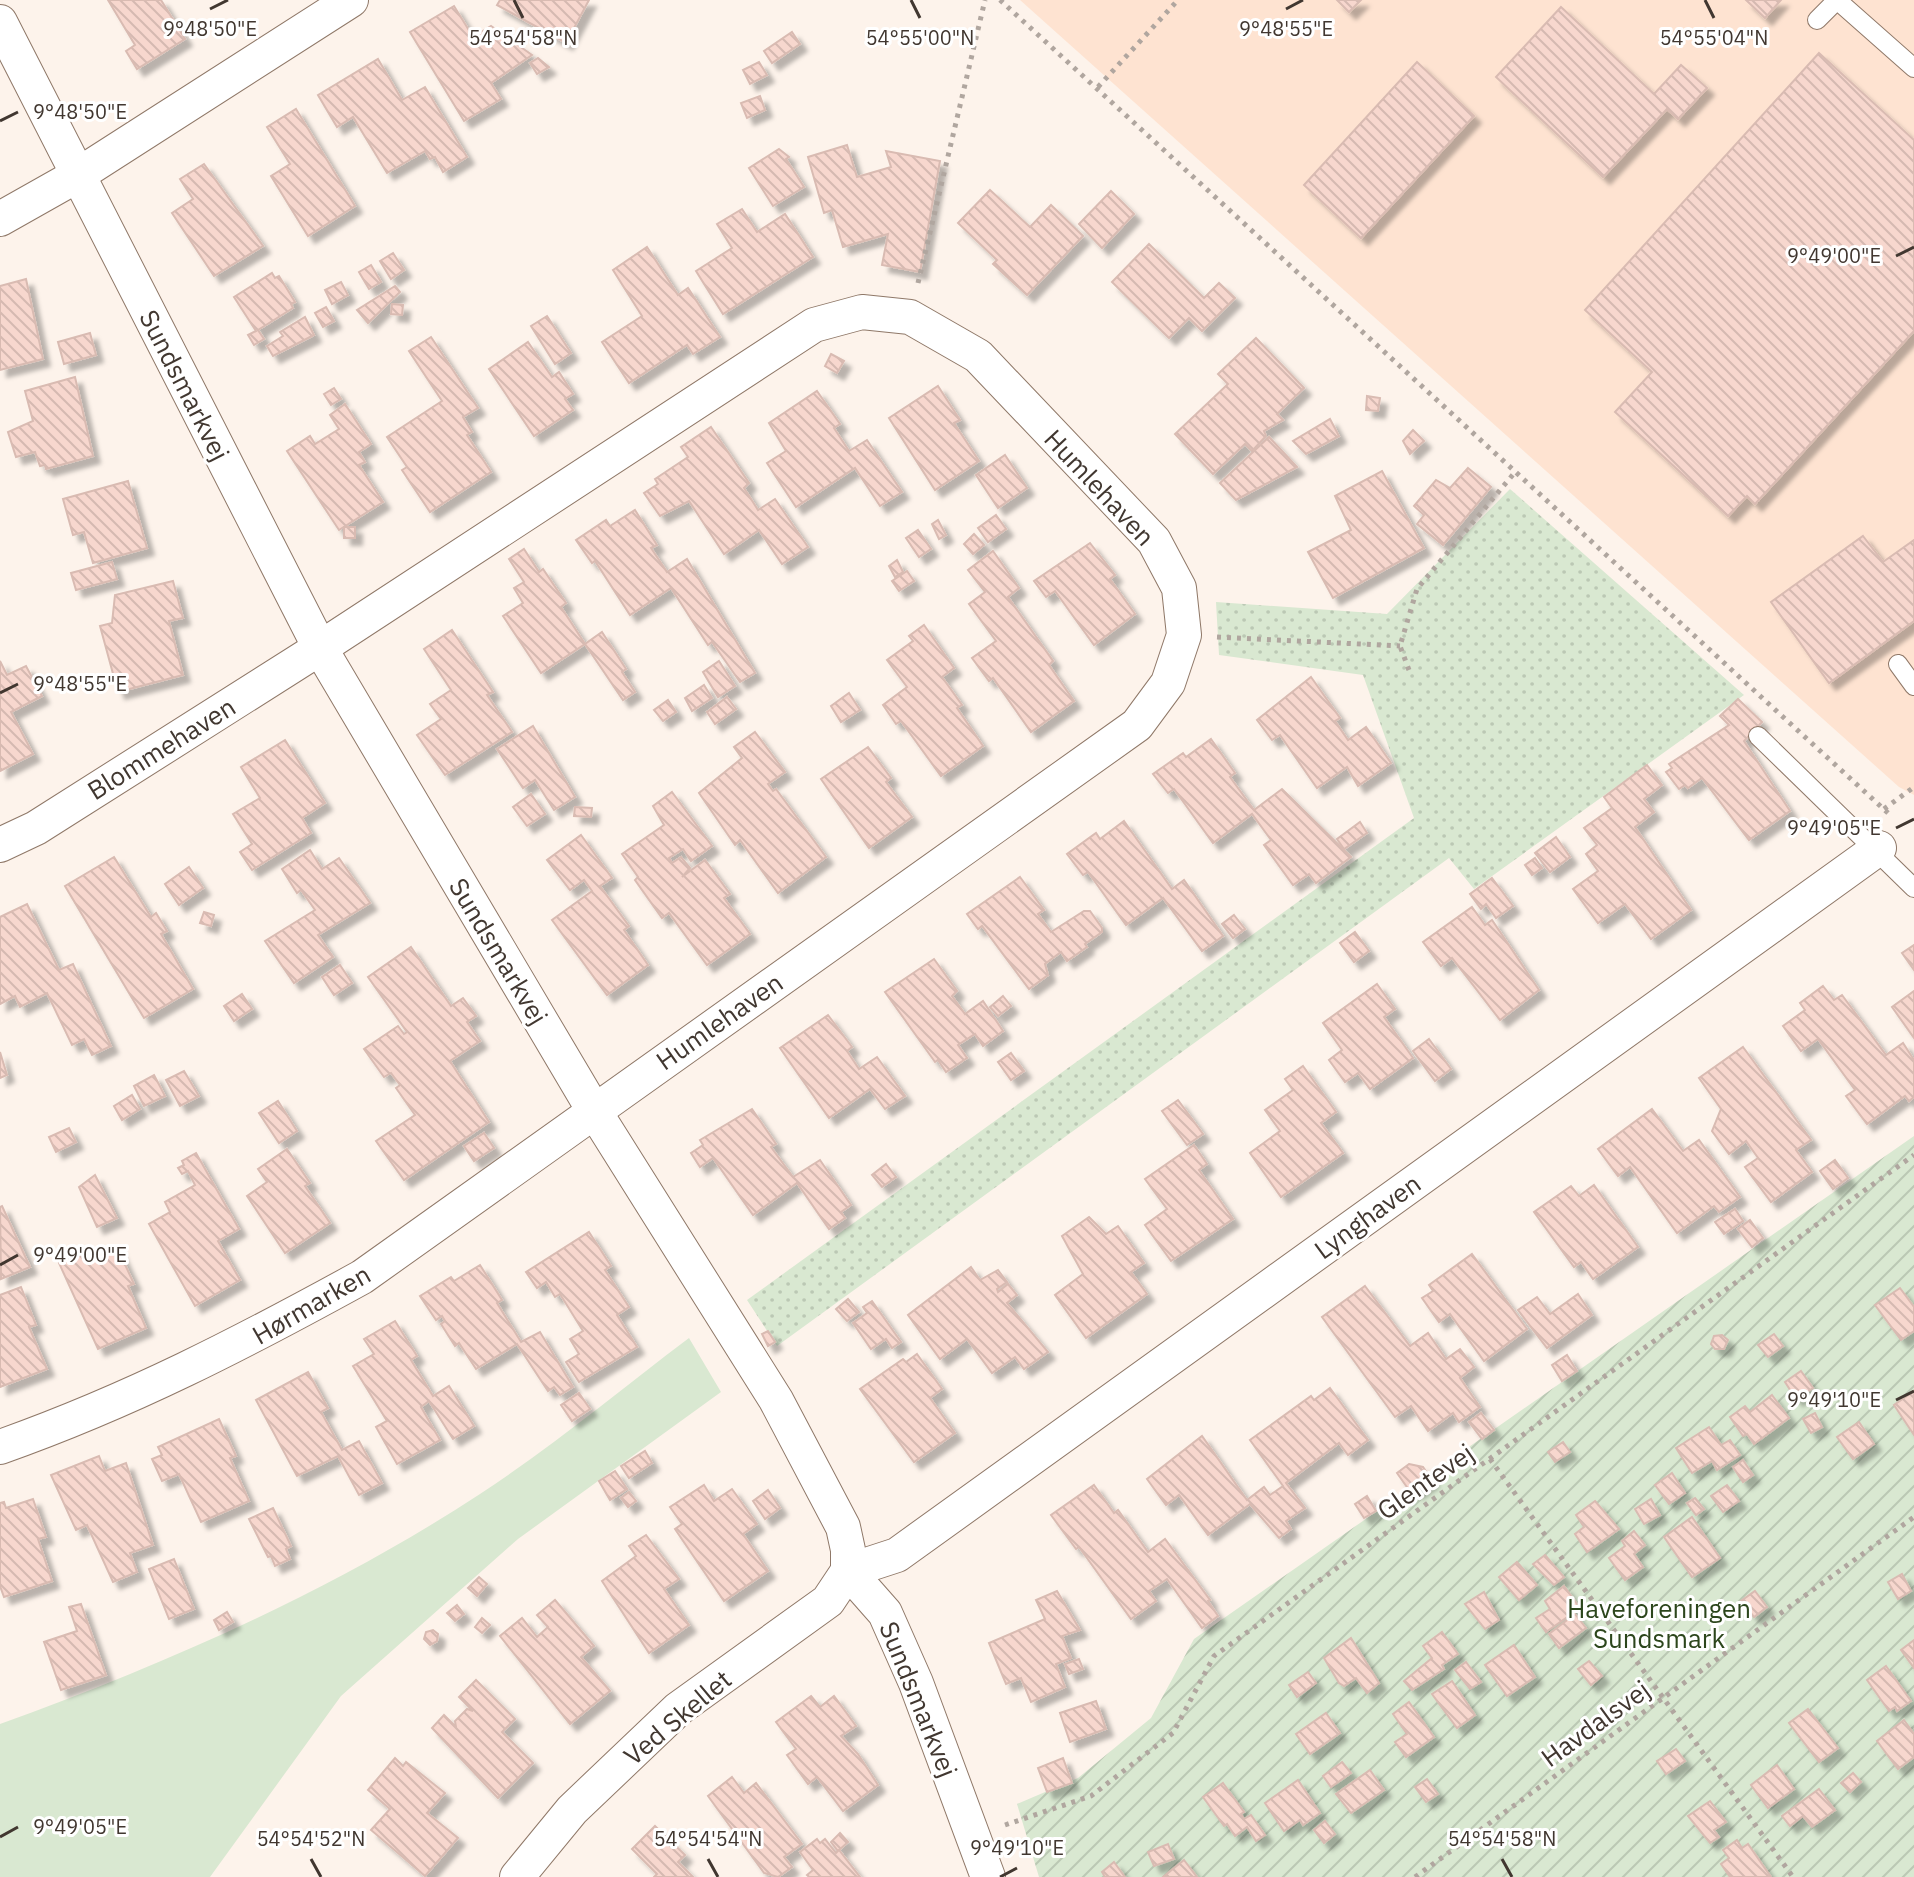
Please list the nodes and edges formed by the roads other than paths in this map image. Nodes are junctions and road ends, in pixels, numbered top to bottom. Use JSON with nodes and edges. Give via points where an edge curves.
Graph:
{"nodes":[{"id":1,"x":351,"y":0,"type":"edge"},
{"id":2,"x":1837,"y":0,"type":"edge"},
{"id":3,"x":1817,"y":20,"type":"dead end"},
{"id":4,"x":0,"y":22,"type":"edge"},
{"id":5,"x":1914,"y":68,"type":"edge"},
{"id":6,"x":78,"y":175,"type":"junction"},
{"id":7,"x":0,"y":219,"type":"edge"},
{"id":8,"x":320,"y":648,"type":"junction"},
{"id":9,"x":1898,"y":664,"type":"dead end"},
{"id":10,"x":1914,"y":686,"type":"edge"},
{"id":11,"x":1758,"y":736,"type":"dead end"},
{"id":12,"x":1883,"y":839,"type":"junction"},
{"id":13,"x":0,"y":845,"type":"edge"},
{"id":14,"x":1914,"y":888,"type":"edge"},
{"id":15,"x":593,"y":1109,"type":"junction"},
{"id":16,"x":0,"y":1447,"type":"edge"},
{"id":17,"x":848,"y":1571,"type":"junction"},
{"id":18,"x":517,"y":1877,"type":"edge"},
{"id":19,"x":988,"y":1877,"type":"edge"}],
"edges":[{"from":1,"to":6,"type":"street"},
{"from":2,"to":3,"type":"lane"},
{"from":2,"to":5,"type":"lane"},
{"from":4,"to":6,"type":"street","name":"Sundsmarkvej"},
{"from":6,"to":7,"type":"street"},
{"from":6,"to":8,"type":"street","name":"Sundsmarkvej"},
{"from":8,"to":13,"type":"street","name":"Blommehaven","via":[[36,828]]},
{"from":8,"to":15,"type":"street","name":"Sundsmarkvej"},
{"from":8,"to":15,"type":"street","name":"Humlehaven","via":[[814,325],[862,312],[910,317],[978,356],[1154,541],[1179,588],[1184,635],[1168,683],[1137,725]]},
{"from":9,"to":10,"type":"lane"},
{"from":11,"to":12,"type":"lane"},
{"from":12,"to":14,"type":"lane"},
{"from":12,"to":17,"type":"street","name":"Lynghaven","via":[[897,1555]]},
{"from":15,"to":16,"type":"street","name":"Hørmarken","via":[[362,1277],[224,1354],[80,1419]]},
{"from":15,"to":17,"type":"street","name":"Sundsmarkvej","via":[[776,1400],[843,1527]]},
{"from":17,"to":18,"type":"street","name":"Ved Skellet","via":[[828,1601],[678,1709],[572,1810]]},
{"from":17,"to":19,"type":"street","name":"Sundsmarkvej","via":[[885,1613]]}]}
